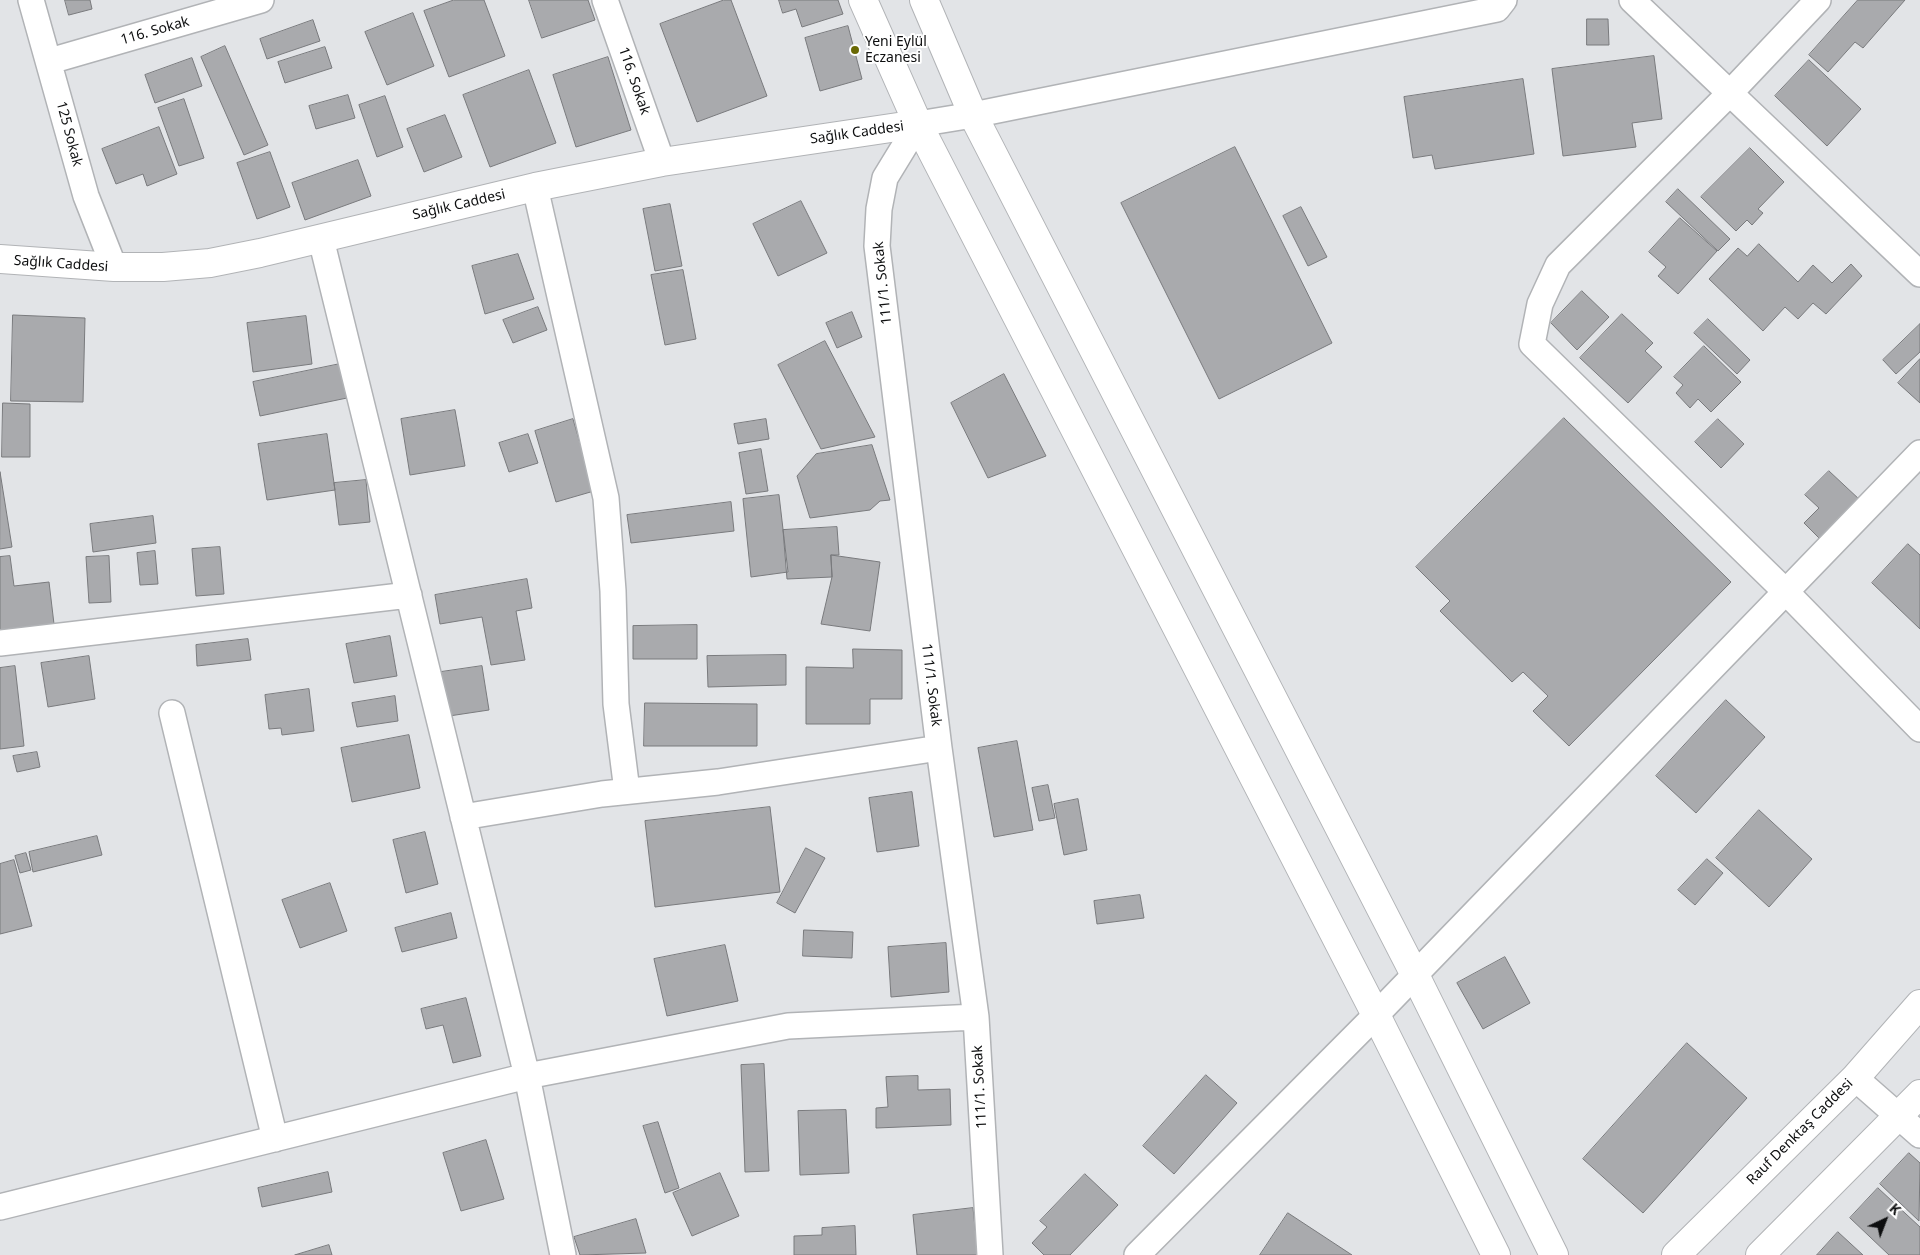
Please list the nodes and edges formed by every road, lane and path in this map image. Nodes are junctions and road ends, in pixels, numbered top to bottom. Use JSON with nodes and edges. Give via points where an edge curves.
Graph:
{"nodes":[{"id":1,"x":31,"y":0,"type":"edge"},
{"id":2,"x":261,"y":0,"type":"edge"},
{"id":3,"x":605,"y":0,"type":"edge"},
{"id":4,"x":863,"y":0,"type":"edge"},
{"id":5,"x":924,"y":0,"type":"edge"},
{"id":6,"x":1504,"y":0,"type":"edge"},
{"id":7,"x":1632,"y":0,"type":"edge"},
{"id":8,"x":1818,"y":0,"type":"edge"},
{"id":9,"x":50,"y":61,"type":"junction"},
{"id":10,"x":1729,"y":94,"type":"junction"},
{"id":11,"x":973,"y":115,"type":"junction"},
{"id":12,"x":918,"y":124,"type":"junction"},
{"id":13,"x":662,"y":162,"type":"junction"},
{"id":14,"x":535,"y":187,"type":"junction"},
{"id":15,"x":321,"y":238,"type":"junction"},
{"id":16,"x":0,"y":259,"type":"edge"},
{"id":17,"x":114,"y":267,"type":"junction"},
{"id":18,"x":1920,"y":274,"type":"edge"},
{"id":19,"x":1920,"y":453,"type":"edge"},
{"id":20,"x":1785,"y":591,"type":"junction"},
{"id":21,"x":409,"y":595,"type":"junction"},
{"id":22,"x":0,"y":643,"type":"edge"},
{"id":23,"x":172,"y":713,"type":"dead end"},
{"id":24,"x":1920,"y":729,"type":"edge"},
{"id":25,"x":939,"y":748,"type":"junction"},
{"id":26,"x":627,"y":792,"type":"junction"},
{"id":27,"x":464,"y":817,"type":"junction"},
{"id":28,"x":1415,"y":975,"type":"junction"},
{"id":29,"x":1920,"y":1004,"type":"edge"},
{"id":30,"x":1376,"y":1015,"type":"junction"},
{"id":31,"x":976,"y":1017,"type":"junction"},
{"id":32,"x":527,"y":1076,"type":"junction"},
{"id":33,"x":1855,"y":1078,"type":"junction"},
{"id":34,"x":1920,"y":1094,"type":"edge"},
{"id":35,"x":1900,"y":1115,"type":"junction"},
{"id":36,"x":1920,"y":1134,"type":"edge"},
{"id":37,"x":275,"y":1139,"type":"junction"},
{"id":38,"x":0,"y":1207,"type":"edge"},
{"id":39,"x":563,"y":1255,"type":"edge"},
{"id":40,"x":990,"y":1255,"type":"edge"},
{"id":41,"x":1136,"y":1255,"type":"edge"},
{"id":42,"x":1496,"y":1255,"type":"edge"},
{"id":43,"x":1554,"y":1255,"type":"edge"},
{"id":44,"x":1676,"y":1255,"type":"edge"},
{"id":45,"x":1760,"y":1255,"type":"edge"}],
"edges":[{"from":1,"to":9,"type":"street","name":"125 Sokak"},
{"from":2,"to":9,"type":"street","name":"116. Sokak"},
{"from":3,"to":13,"type":"street","name":"116. Sokak"},
{"from":4,"to":12,"type":"street"},
{"from":5,"to":11,"type":"street"},
{"from":6,"to":11,"type":"street","via":[[1497,9]]},
{"from":7,"to":10,"type":"street"},
{"from":8,"to":10,"type":"street"},
{"from":9,"to":17,"type":"street","name":"125 Sokak","via":[[86,196]]},
{"from":10,"to":18,"type":"street"},
{"from":10,"to":20,"type":"street","via":[[1558,265],[1540,304],[1532,344]]},
{"from":11,"to":12,"type":"street"},
{"from":11,"to":28,"type":"street"},
{"from":12,"to":13,"type":"street","name":"Sağlık Caddesi"},
{"from":12,"to":25,"type":"street","name":"111/1. Sokak","via":[[885,178],[877,246]]},
{"from":12,"to":30,"type":"street"},
{"from":13,"to":14,"type":"street","name":"Sağlık Caddesi"},
{"from":14,"to":15,"type":"street","name":"Sağlık Caddesi"},
{"from":14,"to":26,"type":"street","via":[[606,498],[616,704]]},
{"from":15,"to":17,"type":"street","name":"Sağlık Caddesi","via":[[210,263]]},
{"from":15,"to":21,"type":"street"},
{"from":16,"to":17,"type":"street","name":"Sağlık Caddesi"},
{"from":19,"to":20,"type":"street"},
{"from":20,"to":24,"type":"street"},
{"from":20,"to":28,"type":"street"},
{"from":21,"to":22,"type":"street"},
{"from":21,"to":27,"type":"street"},
{"from":23,"to":37,"type":"street"},
{"from":25,"to":26,"type":"street","via":[[718,782]]},
{"from":25,"to":31,"type":"street","name":"111/1. Sokak"},
{"from":26,"to":27,"type":"street"},
{"from":27,"to":32,"type":"street"},
{"from":28,"to":30,"type":"street"},
{"from":28,"to":43,"type":"street"},
{"from":29,"to":33,"type":"street","name":"Rauf Denktaş Caddesi"},
{"from":30,"to":41,"type":"street"},
{"from":30,"to":42,"type":"street"},
{"from":31,"to":32,"type":"street","via":[[788,1026]]},
{"from":31,"to":40,"type":"street","name":"111/1. Sokak"},
{"from":32,"to":37,"type":"street"},
{"from":32,"to":39,"type":"street"},
{"from":33,"to":35,"type":"street"},
{"from":33,"to":44,"type":"street","name":"Rauf Denktaş Caddesi"},
{"from":34,"to":35,"type":"street"},
{"from":35,"to":36,"type":"street"},
{"from":35,"to":45,"type":"street"},
{"from":37,"to":38,"type":"street"}]}
